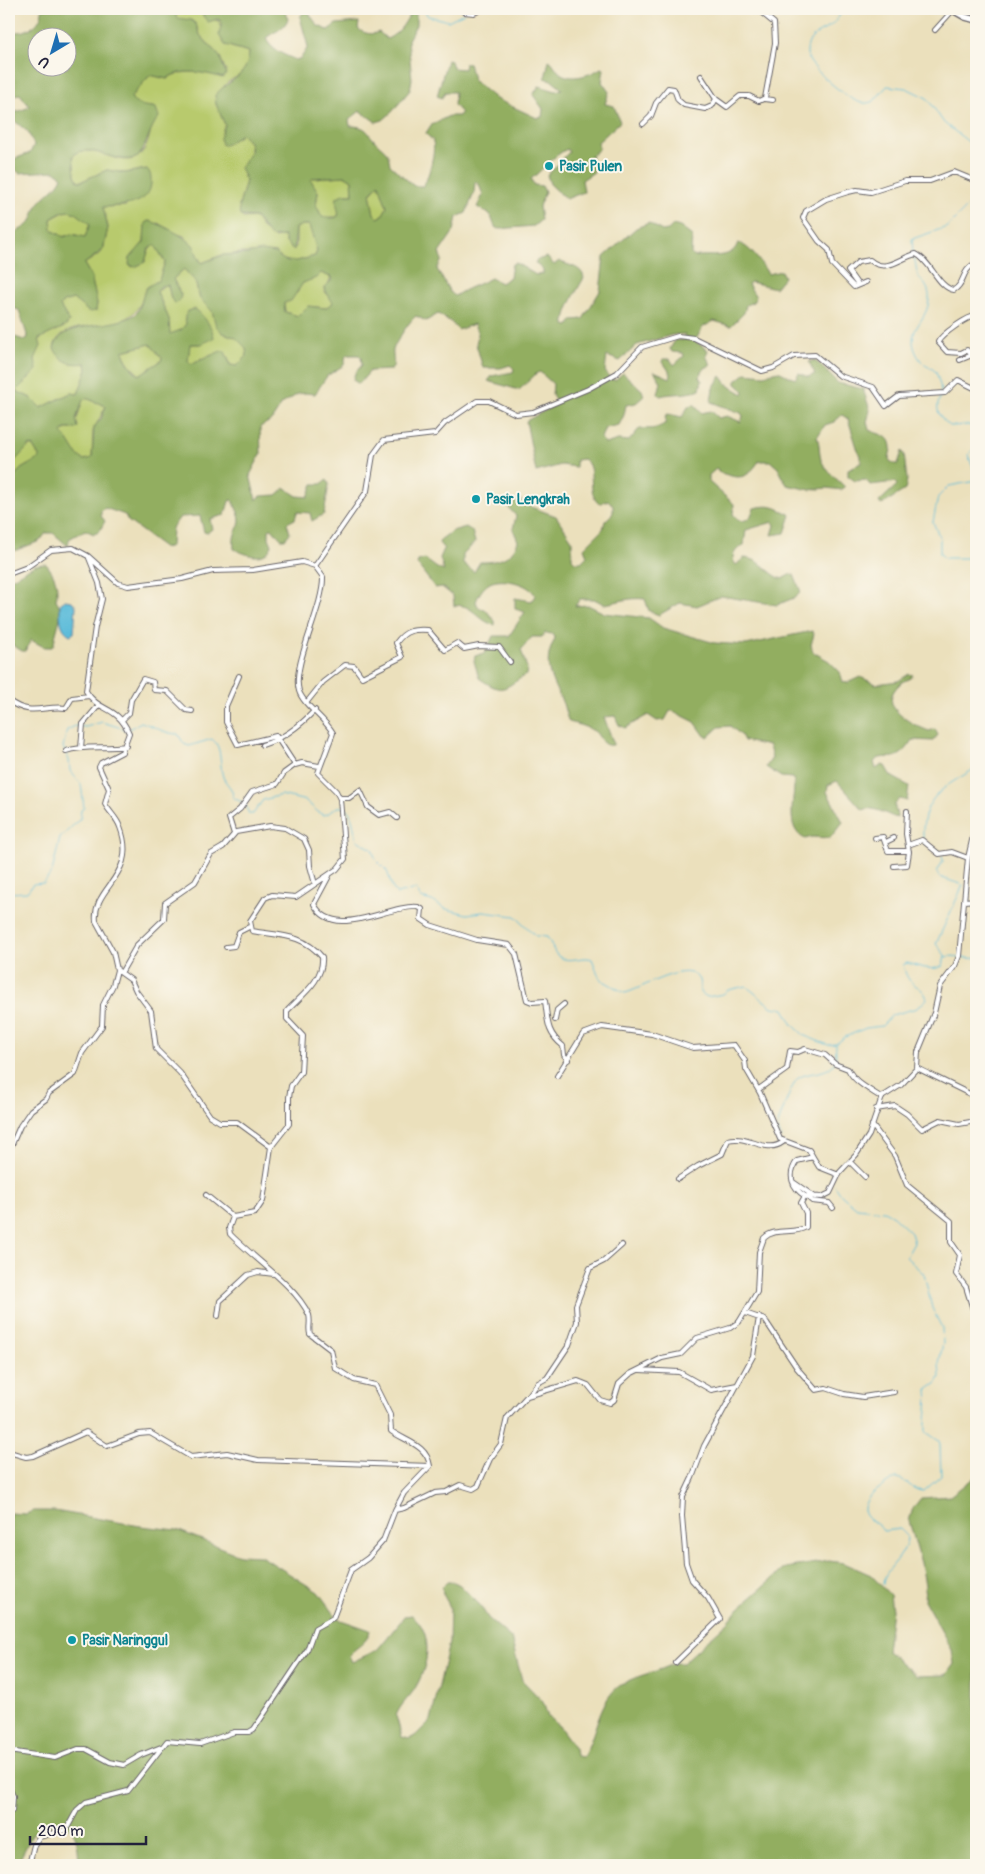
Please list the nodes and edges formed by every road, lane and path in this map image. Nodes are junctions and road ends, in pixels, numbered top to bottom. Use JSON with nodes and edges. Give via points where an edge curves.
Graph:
{"nodes":[{"id":1,"x":483,"y":9,"type":"edge"},
{"id":2,"x":757,"y":9,"type":"edge"},
{"id":3,"x":952,"y":9,"type":"edge"},
{"id":4,"x":464,"y":12,"type":"dead end"},
{"id":5,"x":976,"y":20,"type":"edge"},
{"id":6,"x":935,"y":30,"type":"dead end"},
{"id":7,"x":701,"y":76,"type":"dead end"},
{"id":8,"x":764,"y":99,"type":"junction"},
{"id":9,"x":716,"y":100,"type":"junction"},
{"id":10,"x":774,"y":100,"type":"dead end"},
{"id":11,"x":644,"y":124,"type":"dead end"},
{"id":12,"x":976,"y":181,"type":"edge"},
{"id":13,"x":976,"y":263,"type":"edge"},
{"id":14,"x":866,"y":282,"type":"dead end"},
{"id":15,"x":858,"y":285,"type":"junction"},
{"id":16,"x":976,"y":316,"type":"edge"},
{"id":17,"x":974,"y":354,"type":"edge"},
{"id":18,"x":960,"y":360,"type":"dead end"},
{"id":19,"x":976,"y":389,"type":"edge"},
{"id":20,"x":88,"y":556,"type":"junction"},
{"id":21,"x":315,"y":566,"type":"junction"},
{"id":22,"x":9,"y":574,"type":"edge"},
{"id":23,"x":510,"y":662,"type":"dead end"},
{"id":24,"x":239,"y":676,"type":"dead end"},
{"id":25,"x":89,"y":696,"type":"junction"},
{"id":26,"x":9,"y":701,"type":"edge"},
{"id":27,"x":307,"y":702,"type":"junction"},
{"id":28,"x":99,"y":705,"type":"junction"},
{"id":29,"x":315,"y":710,"type":"junction"},
{"id":30,"x":192,"y":711,"type":"dead end"},
{"id":31,"x":122,"y":720,"type":"junction"},
{"id":32,"x":278,"y":738,"type":"junction"},
{"id":33,"x":262,"y":745,"type":"dead end"},
{"id":34,"x":126,"y":746,"type":"junction"},
{"id":35,"x":81,"y":748,"type":"junction"},
{"id":36,"x":66,"y":751,"type":"dead end"},
{"id":37,"x":295,"y":765,"type":"junction"},
{"id":38,"x":319,"y":766,"type":"junction"},
{"id":39,"x":340,"y":798,"type":"junction"},
{"id":40,"x":906,"y":811,"type":"dead end"},
{"id":41,"x":397,"y":818,"type":"dead end"},
{"id":42,"x":976,"y":823,"type":"edge"},
{"id":43,"x":234,"y":834,"type":"junction"},
{"id":44,"x":875,"y":838,"type":"dead end"},
{"id":45,"x":894,"y":838,"type":"dead end"},
{"id":46,"x":886,"y":842,"type":"junction"},
{"id":47,"x":908,"y":846,"type":"junction"},
{"id":48,"x":909,"y":851,"type":"junction"},
{"id":49,"x":968,"y":858,"type":"junction"},
{"id":50,"x":894,"y":866,"type":"dead end"},
{"id":51,"x":332,"y":872,"type":"junction"},
{"id":52,"x":316,"y":884,"type":"junction"},
{"id":53,"x":976,"y":900,"type":"edge"},
{"id":54,"x":964,"y":901,"type":"junction"},
{"id":55,"x":249,"y":927,"type":"junction"},
{"id":56,"x":226,"y":946,"type":"dead end"},
{"id":57,"x":119,"y":972,"type":"junction"},
{"id":58,"x":564,"y":1004,"type":"dead end"},
{"id":59,"x":546,"y":1007,"type":"junction"},
{"id":60,"x":557,"y":1010,"type":"junction"},
{"id":61,"x":555,"y":1020,"type":"dead end"},
{"id":62,"x":568,"y":1060,"type":"junction"},
{"id":63,"x":917,"y":1068,"type":"junction"},
{"id":64,"x":557,"y":1076,"type":"dead end"},
{"id":65,"x":758,"y":1089,"type":"junction"},
{"id":66,"x":976,"y":1097,"type":"edge"},
{"id":67,"x":882,"y":1098,"type":"junction"},
{"id":68,"x":876,"y":1109,"type":"junction"},
{"id":69,"x":976,"y":1121,"type":"edge"},
{"id":70,"x":872,"y":1125,"type":"junction"},
{"id":71,"x":783,"y":1142,"type":"junction"},
{"id":72,"x":271,"y":1147,"type":"junction"},
{"id":73,"x":9,"y":1151,"type":"edge"},
{"id":74,"x":813,"y":1157,"type":"junction"},
{"id":75,"x":850,"y":1162,"type":"junction"},
{"id":76,"x":839,"y":1175,"type":"junction"},
{"id":77,"x":865,"y":1177,"type":"dead end"},
{"id":78,"x":678,"y":1180,"type":"dead end"},
{"id":79,"x":793,"y":1182,"type":"junction"},
{"id":80,"x":206,"y":1195,"type":"dead end"},
{"id":81,"x":805,"y":1196,"type":"junction"},
{"id":82,"x":815,"y":1197,"type":"junction"},
{"id":83,"x":833,"y":1208,"type":"dead end"},
{"id":84,"x":233,"y":1217,"type":"junction"},
{"id":85,"x":622,"y":1245,"type":"dead end"},
{"id":86,"x":274,"y":1274,"type":"junction"},
{"id":87,"x":745,"y":1313,"type":"junction"},
{"id":88,"x":218,"y":1316,"type":"dead end"},
{"id":89,"x":760,"y":1317,"type":"junction"},
{"id":90,"x":976,"y":1318,"type":"edge"},
{"id":91,"x":640,"y":1370,"type":"junction"},
{"id":92,"x":737,"y":1385,"type":"junction"},
{"id":93,"x":894,"y":1392,"type":"dead end"},
{"id":94,"x":528,"y":1395,"type":"junction"},
{"id":95,"x":9,"y":1452,"type":"edge"},
{"id":96,"x":430,"y":1466,"type":"junction"},
{"id":97,"x":394,"y":1510,"type":"junction"},
{"id":98,"x":675,"y":1663,"type":"dead end"},
{"id":99,"x":163,"y":1747,"type":"junction"},
{"id":100,"x":9,"y":1751,"type":"edge"},
{"id":101,"x":9,"y":1787,"type":"edge"},
{"id":102,"x":9,"y":1814,"type":"edge"},
{"id":103,"x":29,"y":1865,"type":"edge"}],
"edges":[{"from":1,"to":4,"type":"street","via":[[474,13]]},
{"from":2,"to":8,"type":"street","via":[[774,23],[774,56]]},
{"from":3,"to":5,"type":"street"},
{"from":3,"to":6,"type":"street"},
{"from":7,"to":9,"type":"street"},
{"from":8,"to":9,"type":"street","via":[[759,101],[740,96],[728,107]]},
{"from":8,"to":10,"type":"street"},
{"from":9,"to":11,"type":"street","via":[[705,109],[684,105],[674,90],[668,88]]},
{"from":12,"to":15,"type":"street","via":[[954,172],[930,181],[899,182],[871,192],[848,192],[826,199],[806,211],[803,218],[829,251],[832,264],[853,287]]},
{"from":13,"to":15,"type":"street","via":[[966,270],[960,286],[953,290],[919,255],[908,256],[896,264],[870,260],[853,265],[848,272]]},
{"from":14,"to":15,"type":"street"},
{"from":16,"to":17,"type":"street","via":[[938,340],[947,352],[968,350]]},
{"from":17,"to":18,"type":"street"},
{"from":19,"to":21,"type":"street","via":[[958,380],[944,394],[900,396],[886,406],[874,387],[837,374],[815,354],[794,356],[762,371],[694,338],[678,336],[663,340],[642,347],[610,377],[533,412],[516,414],[477,400],[435,434],[384,440],[373,455],[367,491]]},
{"from":20,"to":21,"type":"street","via":[[118,583],[130,586],[182,580],[227,569],[253,570],[302,562]]},
{"from":20,"to":22,"type":"street","via":[[73,548],[60,548]]},
{"from":20,"to":25,"type":"street","via":[[100,584],[102,599],[91,652],[86,691]]},
{"from":21,"to":27,"type":"street","via":[[323,577],[323,584],[298,684],[299,693]]},
{"from":23,"to":27,"type":"street","via":[[499,647],[464,649],[457,644],[445,650],[428,630],[412,629],[396,643],[402,657],[362,677],[353,665],[344,665],[323,682]]},
{"from":24,"to":32,"type":"street","via":[[226,706],[226,722],[238,744],[259,741],[264,737]]},
{"from":25,"to":26,"type":"street","via":[[72,698],[66,708],[56,706],[40,710],[15,706]]},
{"from":25,"to":28,"type":"street"},
{"from":27,"to":29,"type":"street"},
{"from":28,"to":31,"type":"street","via":[[114,711]]},
{"from":28,"to":35,"type":"street","via":[[83,724]]},
{"from":29,"to":32,"type":"street","via":[[300,725]]},
{"from":29,"to":38,"type":"street","via":[[333,735]]},
{"from":30,"to":31,"type":"street","via":[[186,710],[167,691],[154,690],[153,682],[143,679],[131,700],[129,714]]},
{"from":31,"to":34,"type":"street","via":[[129,733]]},
{"from":32,"to":33,"type":"street"},
{"from":32,"to":37,"type":"street"},
{"from":34,"to":35,"type":"street"},
{"from":34,"to":57,"type":"street","via":[[99,767],[109,789],[105,804],[122,833],[123,866],[102,898],[96,917]]},
{"from":35,"to":36,"type":"street"},
{"from":37,"to":38,"type":"street"},
{"from":37,"to":43,"type":"street","via":[[277,784],[250,794],[229,818]]},
{"from":38,"to":39,"type":"street","via":[[319,775]]},
{"from":39,"to":41,"type":"street","via":[[349,798],[360,790],[374,813],[379,816],[390,812]]},
{"from":39,"to":51,"type":"street","via":[[345,859]]},
{"from":40,"to":47,"type":"street"},
{"from":42,"to":49,"type":"street"},
{"from":43,"to":52,"type":"street","via":[[274,826],[300,835],[307,844]]},
{"from":43,"to":57,"type":"street","via":[[223,847],[211,854],[195,882],[165,903],[164,919],[137,945]]},
{"from":44,"to":46,"type":"street","via":[[882,837]]},
{"from":45,"to":46,"type":"street"},
{"from":46,"to":48,"type":"street","via":[[888,852]]},
{"from":47,"to":48,"type":"street"},
{"from":47,"to":49,"type":"street","via":[[922,840],[940,854],[947,852]]},
{"from":48,"to":50,"type":"street","via":[[907,866]]},
{"from":49,"to":54,"type":"street"},
{"from":51,"to":52,"type":"street"},
{"from":51,"to":59,"type":"street","via":[[314,904],[330,918],[351,921],[396,909],[419,907],[421,919],[430,925],[477,940],[509,945],[516,954],[527,1000],[544,1000]]},
{"from":52,"to":55,"type":"street","via":[[296,897],[272,895],[265,898]]},
{"from":53,"to":54,"type":"street"},
{"from":54,"to":63,"type":"street","via":[[959,956],[940,986],[934,1013],[918,1052]]},
{"from":55,"to":56,"type":"street","via":[[239,932],[234,946]]},
{"from":55,"to":72,"type":"street","via":[[294,936],[322,957],[321,973],[287,1010],[287,1019],[304,1036],[301,1072],[291,1086],[287,1109],[289,1124]]},
{"from":57,"to":72,"type":"street","via":[[132,980],[151,1011],[156,1049],[180,1073],[204,1110],[220,1122],[237,1122]]},
{"from":57,"to":73,"type":"street","via":[[103,1005],[102,1026],[82,1053],[75,1074],[31,1110]]},
{"from":58,"to":60,"type":"street"},
{"from":59,"to":60,"type":"street"},
{"from":59,"to":62,"type":"street","via":[[550,1032],[554,1040],[563,1046]]},
{"from":60,"to":61,"type":"street"},
{"from":62,"to":64,"type":"street"},
{"from":62,"to":65,"type":"street","via":[[583,1034],[602,1027],[652,1034],[693,1048],[733,1045],[745,1061]]},
{"from":63,"to":66,"type":"street"},
{"from":63,"to":67,"type":"street"},
{"from":65,"to":67,"type":"street","via":[[787,1069],[790,1050],[798,1052],[805,1049],[826,1055],[835,1064],[848,1069],[859,1084]]},
{"from":65,"to":71,"type":"street"},
{"from":67,"to":68,"type":"street"},
{"from":68,"to":69,"type":"street","via":[[895,1106],[922,1129],[940,1120],[959,1124]]},
{"from":68,"to":70,"type":"street"},
{"from":70,"to":75,"type":"street","via":[[869,1135]]},
{"from":70,"to":90,"type":"street","via":[[894,1156],[908,1185],[951,1221],[952,1242],[960,1256],[956,1274],[966,1286]]},
{"from":71,"to":74,"type":"street","via":[[806,1148]]},
{"from":71,"to":78,"type":"street","via":[[769,1146],[740,1137],[728,1140],[723,1154]]},
{"from":72,"to":84,"type":"street","via":[[266,1188],[259,1208],[255,1213]]},
{"from":74,"to":76,"type":"street","via":[[819,1167]]},
{"from":74,"to":79,"type":"street","via":[[797,1161],[792,1172]]},
{"from":75,"to":76,"type":"street"},
{"from":75,"to":77,"type":"street"},
{"from":76,"to":82,"type":"street","via":[[830,1193]]},
{"from":79,"to":81,"type":"street","via":[[795,1190]]},
{"from":79,"to":82,"type":"street"},
{"from":80,"to":84,"type":"street"},
{"from":81,"to":82,"type":"street"},
{"from":81,"to":83,"type":"street","via":[[812,1201],[829,1203]]},
{"from":81,"to":87,"type":"street","via":[[801,1202],[806,1213],[806,1228],[774,1232],[764,1238],[759,1252],[757,1292]]},
{"from":84,"to":86,"type":"street","via":[[230,1234]]},
{"from":85,"to":94,"type":"street","via":[[590,1268],[576,1305],[576,1322],[569,1346],[547,1378]]},
{"from":86,"to":88,"type":"street","via":[[258,1272],[248,1275],[220,1301]]},
{"from":86,"to":96,"type":"street","via":[[305,1309],[310,1317],[310,1334],[331,1350],[335,1368],[354,1380],[375,1385],[390,1415],[391,1431],[425,1452]]},
{"from":87,"to":89,"type":"street"},
{"from":87,"to":91,"type":"street","via":[[735,1326],[697,1338],[681,1354],[662,1358]]},
{"from":89,"to":92,"type":"street","via":[[755,1350]]},
{"from":89,"to":93,"type":"street","via":[[816,1390],[826,1388],[863,1397]]},
{"from":91,"to":92,"type":"street","via":[[679,1372],[711,1390]]},
{"from":91,"to":94,"type":"street","via":[[621,1382],[610,1403],[604,1402],[586,1383],[578,1381]]},
{"from":92,"to":98,"type":"street","via":[[704,1446],[682,1502],[686,1564],[692,1580],[720,1619]]},
{"from":94,"to":97,"type":"street","via":[[507,1418],[503,1441],[476,1488],[460,1485]]},
{"from":95,"to":96,"type":"street","via":[[33,1456],[86,1432],[107,1446],[150,1433],[191,1457],[227,1453],[258,1460]]},
{"from":96,"to":97,"type":"street","via":[[411,1485]]},
{"from":97,"to":99,"type":"street","via":[[383,1541],[368,1558],[351,1570],[334,1618],[315,1628],[307,1650],[254,1730],[234,1732],[200,1744],[170,1741]]},
{"from":99,"to":100,"type":"street","via":[[124,1765],[110,1762],[86,1749],[55,1758]]},
{"from":99,"to":103,"type":"street","via":[[128,1791],[86,1802],[77,1810],[66,1830],[39,1837]]},
{"from":101,"to":102,"type":"street","via":[[14,1803]]}]}
